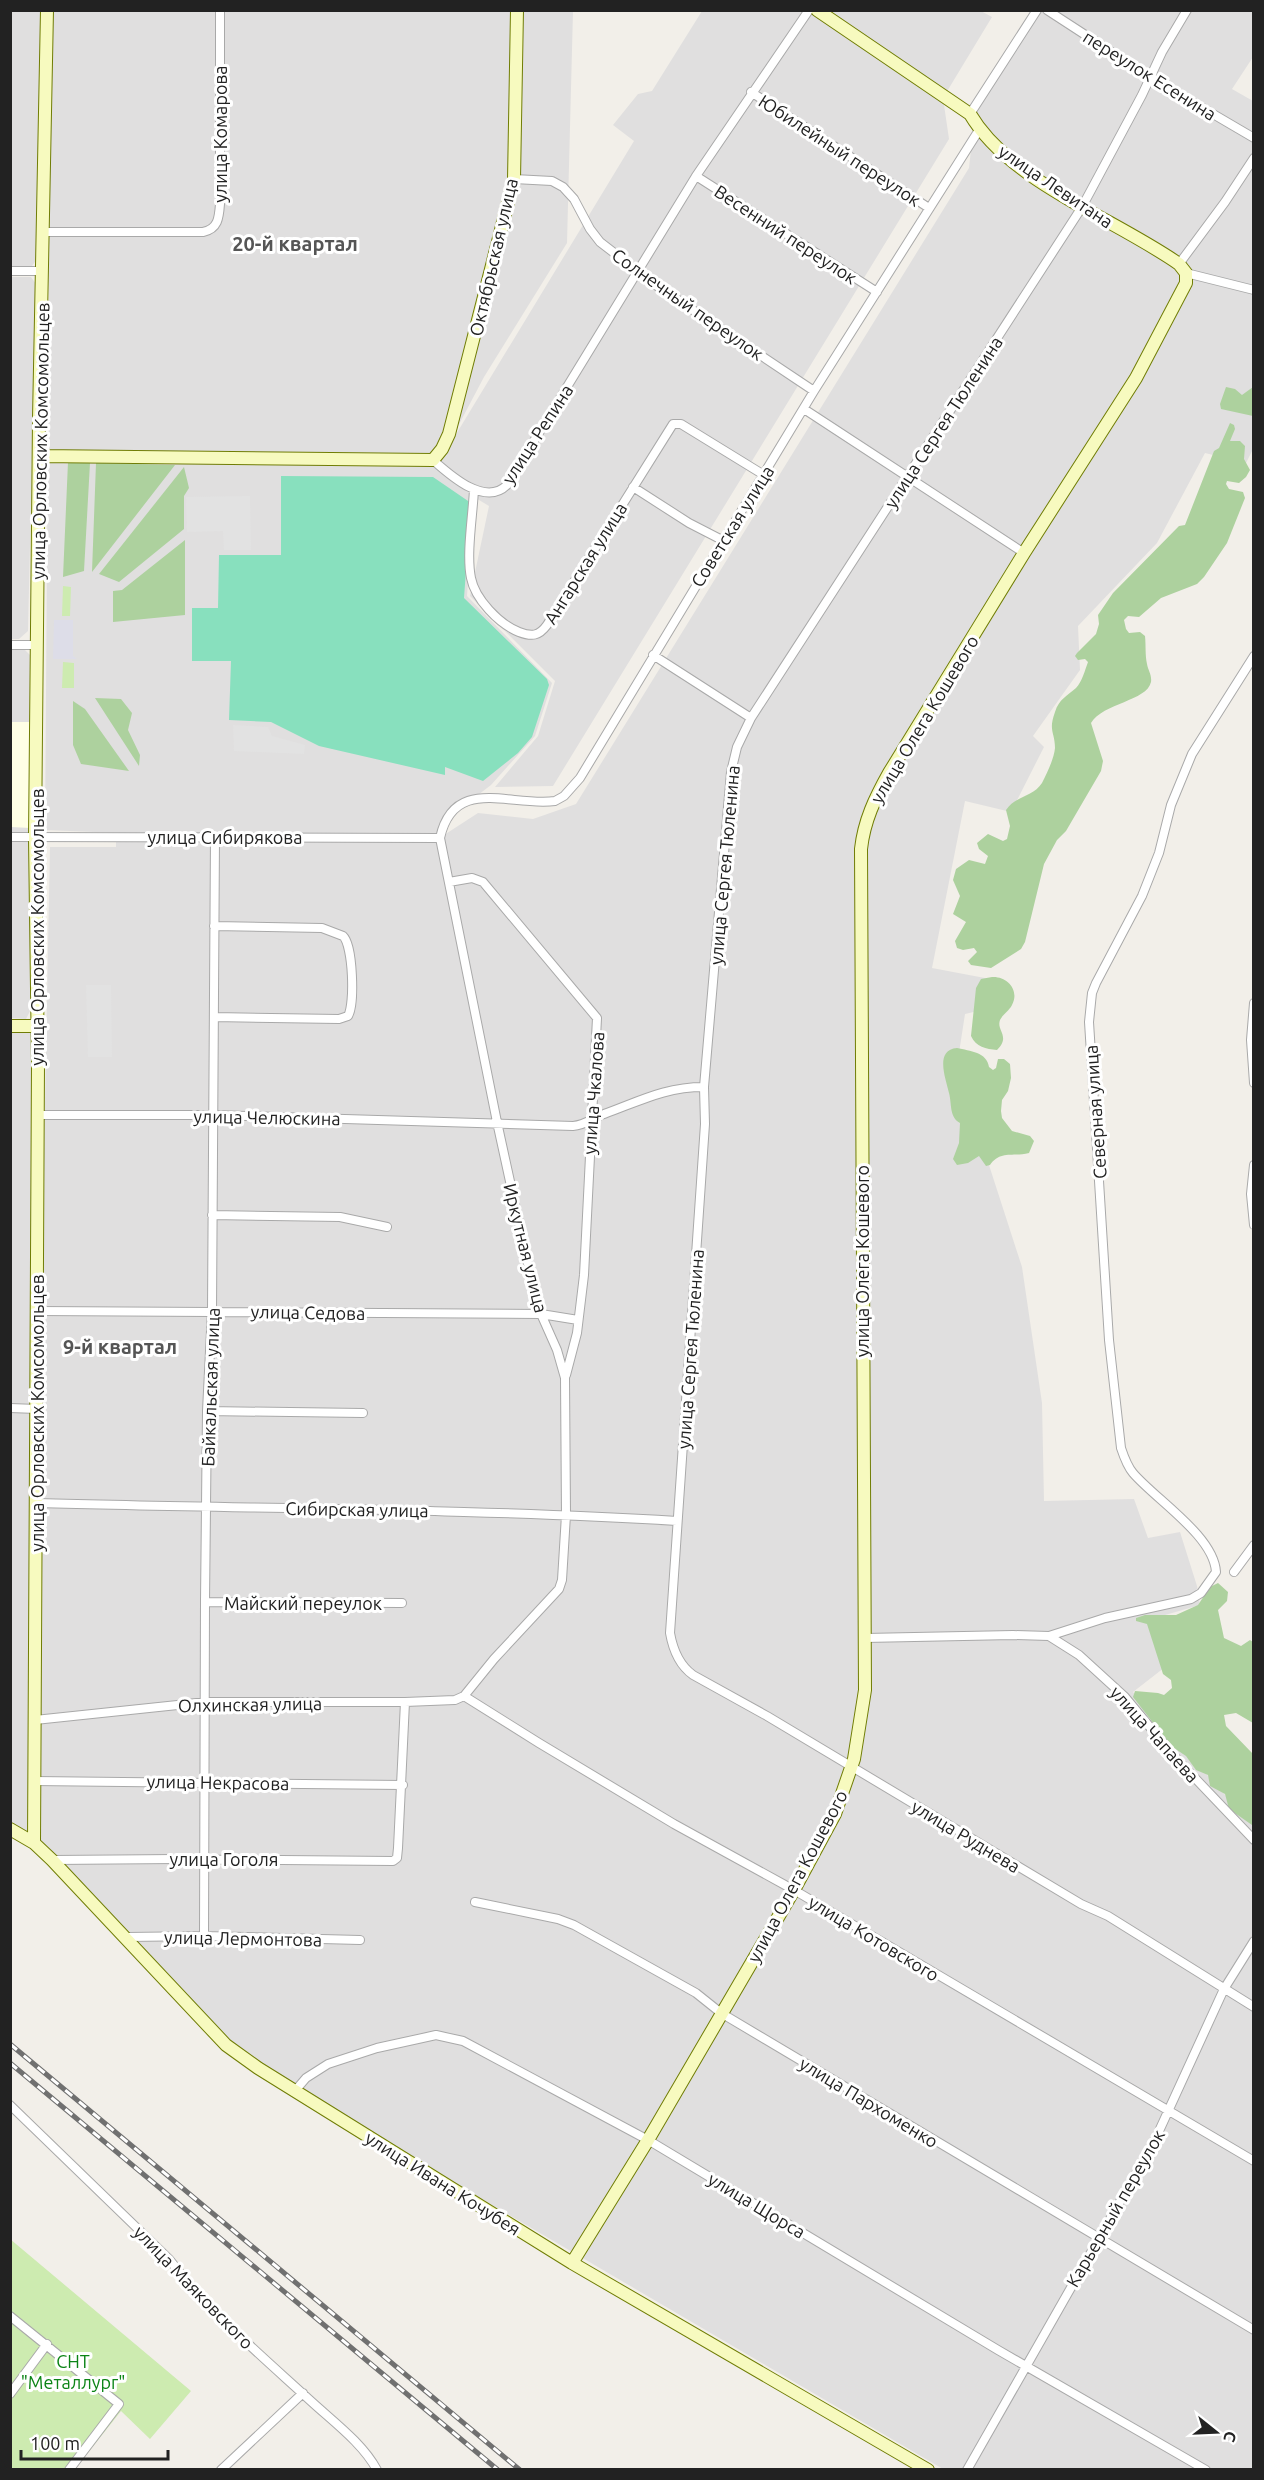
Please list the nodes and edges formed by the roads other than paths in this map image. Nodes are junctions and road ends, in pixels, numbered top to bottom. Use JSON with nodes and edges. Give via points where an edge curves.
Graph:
{"nodes":[{"id":1,"x":47,"y":10,"type":"edge"},
{"id":2,"x":220,"y":10,"type":"edge"},
{"id":3,"x":517,"y":10,"type":"edge"},
{"id":4,"x":809,"y":10,"type":"edge"},
{"id":5,"x":817,"y":10,"type":"edge"},
{"id":6,"x":1037,"y":10,"type":"edge"},
{"id":7,"x":1047,"y":10,"type":"edge"},
{"id":8,"x":1186,"y":10,"type":"edge"},
{"id":9,"x":1150,"y":77,"type":"junction"},
{"id":10,"x":751,"y":92,"type":"junction"},
{"id":11,"x":970,"y":114,"type":"junction"},
{"id":12,"x":979,"y":130,"type":"junction"},
{"id":13,"x":1254,"y":138,"type":"edge"},
{"id":14,"x":1254,"y":158,"type":"edge"},
{"id":15,"x":696,"y":176,"type":"junction"},
{"id":16,"x":514,"y":179,"type":"junction"},
{"id":17,"x":1082,"y":207,"type":"junction"},
{"id":18,"x":929,"y":208,"type":"junction"},
{"id":19,"x":42,"y":232,"type":"junction"},
{"id":20,"x":1182,"y":268,"type":"junction"},
{"id":21,"x":639,"y":270,"type":"junction"},
{"id":22,"x":10,"y":271,"type":"edge"},
{"id":23,"x":43,"y":271,"type":"junction"},
{"id":24,"x":1254,"y":290,"type":"edge"},
{"id":25,"x":877,"y":292,"type":"junction"},
{"id":26,"x":814,"y":391,"type":"junction"},
{"id":27,"x":804,"y":409,"type":"junction"},
{"id":28,"x":39,"y":456,"type":"junction"},
{"id":29,"x":433,"y":460,"type":"junction"},
{"id":30,"x":764,"y":475,"type":"junction"},
{"id":31,"x":907,"y":478,"type":"junction"},
{"id":32,"x":633,"y":487,"type":"junction"},
{"id":33,"x":474,"y":489,"type":"junction"},
{"id":34,"x":724,"y":541,"type":"junction"},
{"id":35,"x":1024,"y":553,"type":"junction"},
{"id":36,"x":10,"y":645,"type":"edge"},
{"id":37,"x":38,"y":645,"type":"junction"},
{"id":38,"x":653,"y":655,"type":"junction"},
{"id":39,"x":1254,"y":656,"type":"edge"},
{"id":40,"x":751,"y":718,"type":"junction"},
{"id":41,"x":10,"y":837,"type":"edge"},
{"id":42,"x":215,"y":837,"type":"junction"},
{"id":43,"x":35,"y":838,"type":"junction"},
{"id":44,"x":440,"y":838,"type":"junction"},
{"id":45,"x":449,"y":882,"type":"junction"},
{"id":46,"x":214,"y":926,"type":"junction"},
{"id":47,"x":1254,"y":1003,"type":"edge"},
{"id":48,"x":214,"y":1017,"type":"junction"},
{"id":49,"x":10,"y":1026,"type":"edge"},
{"id":50,"x":38,"y":1026,"type":"junction"},
{"id":51,"x":1254,"y":1083,"type":"edge"},
{"id":52,"x":704,"y":1087,"type":"junction"},
{"id":53,"x":37,"y":1115,"type":"junction"},
{"id":54,"x":212,"y":1115,"type":"junction"},
{"id":55,"x":592,"y":1119,"type":"junction"},
{"id":56,"x":497,"y":1122,"type":"junction"},
{"id":57,"x":1254,"y":1165,"type":"edge"},
{"id":58,"x":212,"y":1215,"type":"junction"},
{"id":59,"x":1254,"y":1225,"type":"edge"},
{"id":60,"x":387,"y":1227,"type":"dead end"},
{"id":61,"x":37,"y":1311,"type":"junction"},
{"id":62,"x":212,"y":1311,"type":"junction"},
{"id":63,"x":541,"y":1314,"type":"junction"},
{"id":64,"x":578,"y":1320,"type":"junction"},
{"id":65,"x":565,"y":1378,"type":"junction"},
{"id":66,"x":10,"y":1408,"type":"edge"},
{"id":67,"x":37,"y":1409,"type":"junction"},
{"id":68,"x":207,"y":1411,"type":"junction"},
{"id":69,"x":363,"y":1413,"type":"dead end"},
{"id":70,"x":37,"y":1503,"type":"junction"},
{"id":71,"x":207,"y":1506,"type":"junction"},
{"id":72,"x":566,"y":1515,"type":"junction"},
{"id":73,"x":677,"y":1521,"type":"junction"},
{"id":74,"x":1254,"y":1545,"type":"edge"},
{"id":75,"x":1234,"y":1572,"type":"dead end"},
{"id":76,"x":205,"y":1602,"type":"junction"},
{"id":77,"x":402,"y":1603,"type":"dead end"},
{"id":78,"x":1049,"y":1636,"type":"junction"},
{"id":79,"x":865,"y":1638,"type":"junction"},
{"id":80,"x":681,"y":1663,"type":"joint"},
{"id":81,"x":465,"y":1695,"type":"junction"},
{"id":82,"x":206,"y":1702,"type":"junction"},
{"id":83,"x":405,"y":1702,"type":"junction"},
{"id":84,"x":35,"y":1720,"type":"junction"},
{"id":85,"x":852,"y":1768,"type":"junction"},
{"id":86,"x":34,"y":1781,"type":"junction"},
{"id":87,"x":206,"y":1782,"type":"junction"},
{"id":88,"x":402,"y":1785,"type":"junction"},
{"id":89,"x":10,"y":1829,"type":"edge"},
{"id":90,"x":1254,"y":1840,"type":"edge"},
{"id":91,"x":33,"y":1843,"type":"junction"},
{"id":92,"x":206,"y":1859,"type":"junction"},
{"id":93,"x":52,"y":1860,"type":"junction"},
{"id":94,"x":794,"y":1890,"type":"junction"},
{"id":95,"x":475,"y":1902,"type":"dead end"},
{"id":96,"x":204,"y":1936,"type":"junction"},
{"id":97,"x":127,"y":1937,"type":"junction"},
{"id":98,"x":360,"y":1940,"type":"dead end"},
{"id":99,"x":1254,"y":1941,"type":"edge"},
{"id":100,"x":1224,"y":1989,"type":"junction"},
{"id":101,"x":1254,"y":2007,"type":"edge"},
{"id":102,"x":722,"y":2013,"type":"junction"},
{"id":103,"x":294,"y":2091,"type":"junction"},
{"id":104,"x":10,"y":2105,"type":"edge"},
{"id":105,"x":1169,"y":2112,"type":"junction"},
{"id":106,"x":648,"y":2140,"type":"junction"},
{"id":107,"x":1254,"y":2161,"type":"edge"},
{"id":108,"x":1097,"y":2238,"type":"junction"},
{"id":109,"x":572,"y":2262,"type":"junction"},
{"id":110,"x":10,"y":2316,"type":"edge"},
{"id":111,"x":1254,"y":2331,"type":"edge"},
{"id":112,"x":47,"y":2344,"type":"junction"},
{"id":113,"x":1025,"y":2365,"type":"junction"},
{"id":114,"x":303,"y":2393,"type":"junction"},
{"id":115,"x":10,"y":2394,"type":"edge"},
{"id":116,"x":69,"y":2469,"type":"edge"},
{"id":117,"x":221,"y":2469,"type":"edge"},
{"id":118,"x":377,"y":2469,"type":"edge"},
{"id":119,"x":928,"y":2469,"type":"edge"},
{"id":120,"x":967,"y":2469,"type":"edge"},
{"id":121,"x":1206,"y":2469,"type":"edge"}],
"edges":[{"from":1,"to":19,"type":"street","name":"улица Орловских Комсомольцев"},
{"from":2,"to":19,"type":"street","name":"улица Комарова","via":[[220,204],[215,227],[203,232]]},
{"from":3,"to":16,"type":"street","name":"Октябрьская улица"},
{"from":4,"to":10,"type":"street","name":"улица Репина"},
{"from":5,"to":11,"type":"street","name":"улица Левитана"},
{"from":6,"to":11,"type":"street"},
{"from":7,"to":9,"type":"street","name":"переулок Есенина"},
{"from":8,"to":9,"type":"street","name":"улица Сергея Тюленина"},
{"from":9,"to":13,"type":"street","name":"переулок Есенина"},
{"from":9,"to":17,"type":"street","name":"улица Сергея Тюленина"},
{"from":10,"to":15,"type":"street","name":"улица Репина"},
{"from":10,"to":18,"type":"street","name":"Юбилейный переулок"},
{"from":11,"to":12,"type":"street","name":"улица Левитана"},
{"from":12,"to":17,"type":"street","name":"улица Левитана","via":[[1023,169]]},
{"from":12,"to":18,"type":"street","name":"Советская улица"},
{"from":14,"to":20,"type":"street"},
{"from":15,"to":21,"type":"street","name":"улица Репина"},
{"from":15,"to":25,"type":"street","name":"Весенний переулок"},
{"from":16,"to":21,"type":"street","name":"Солнечный переулок","via":[[552,181],[563,187],[600,242]]},
{"from":16,"to":29,"type":"street","name":"Октябрьская улица","via":[[449,434]]},
{"from":17,"to":20,"type":"street","name":"улица Левитана"},
{"from":17,"to":31,"type":"street","name":"улица Сергея Тюленина"},
{"from":18,"to":25,"type":"street","name":"Советская улица"},
{"from":19,"to":23,"type":"street","name":"улица Орловских Комсомольцев"},
{"from":20,"to":24,"type":"street","name":"улица Левитана"},
{"from":20,"to":35,"type":"street","name":"улица Олега Кошевого","via":[[1186,283],[1181,297],[1136,378]]},
{"from":21,"to":26,"type":"street","name":"Солнечный переулок"},
{"from":21,"to":33,"type":"street","name":"улица Репина","via":[[507,485],[495,493]]},
{"from":22,"to":23,"type":"street"},
{"from":23,"to":28,"type":"street","name":"улица Орловских Комсомольцев"},
{"from":25,"to":26,"type":"street","name":"Советская улица"},
{"from":26,"to":27,"type":"street","name":"Советская улица"},
{"from":27,"to":30,"type":"street","name":"Советская улица"},
{"from":27,"to":31,"type":"street"},
{"from":28,"to":29,"type":"street"},
{"from":28,"to":37,"type":"street","name":"улица Орловских Комсомольцев"},
{"from":29,"to":33,"type":"street","name":"улица Репина"},
{"from":30,"to":32,"type":"street","name":"Ангарская улица","via":[[675,423]]},
{"from":30,"to":34,"type":"street","name":"Советская улица"},
{"from":31,"to":35,"type":"street"},
{"from":31,"to":40,"type":"street","name":"улица Сергея Тюленина"},
{"from":32,"to":33,"type":"street","name":"Ангарская улица","via":[[547,625],[541,633],[531,636],[516,631],[497,616],[472,582],[469,567]]},
{"from":32,"to":34,"type":"street"},
{"from":34,"to":38,"type":"street","name":"Советская улица"},
{"from":35,"to":79,"type":"street","name":"улица Олега Кошевого","via":[[889,773],[873,802],[863,833]]},
{"from":36,"to":37,"type":"street"},
{"from":37,"to":43,"type":"street","name":"улица Орловских Комсомольцев"},
{"from":38,"to":40,"type":"street"},
{"from":38,"to":44,"type":"street","name":"Советская улица","via":[[580,778],[564,796],[546,802],[474,798],[449,812]]},
{"from":39,"to":78,"type":"street","name":"Северная улица","via":[[1192,754],[1142,896],[1095,983],[1090,1015],[1109,1340],[1121,1448],[1133,1473],[1199,1539],[1216,1572],[1201,1593],[1191,1599],[1105,1618]]},
{"from":40,"to":52,"type":"street","name":"улица Сергея Тюленина","via":[[732,765]]},
{"from":41,"to":43,"type":"street","name":"улица Сибирякова"},
{"from":42,"to":43,"type":"street","name":"улица Сибирякова"},
{"from":42,"to":44,"type":"street","name":"улица Сибирякова"},
{"from":42,"to":46,"type":"street","name":"Байкальская улица"},
{"from":43,"to":50,"type":"street","name":"улица Орловских Комсомольцев"},
{"from":44,"to":45,"type":"street","name":"Иркутная улица"},
{"from":45,"to":55,"type":"street","name":"улица Чкалова","via":[[472,878],[483,882],[595,1013]]},
{"from":45,"to":56,"type":"street","name":"Иркутная улица"},
{"from":46,"to":48,"type":"street","name":"Байкальская улица"},
{"from":46,"to":48,"type":"street","via":[[322,928],[343,936],[350,948],[351,1006],[348,1016],[339,1018]]},
{"from":47,"to":51,"type":"street"},
{"from":48,"to":54,"type":"street","name":"Байкальская улица"},
{"from":49,"to":50,"type":"street"},
{"from":50,"to":53,"type":"street","name":"улица Орловских Комсомольцев"},
{"from":52,"to":55,"type":"street","name":"улица Челюскина","via":[[656,1093]]},
{"from":52,"to":73,"type":"street","name":"улица Сергея Тюленина","via":[[705,1135]]},
{"from":53,"to":54,"type":"street","name":"улица Челюскина"},
{"from":53,"to":61,"type":"street","name":"улица Орловских Комсомольцев"},
{"from":54,"to":56,"type":"street","name":"улица Челюскина"},
{"from":54,"to":58,"type":"street","name":"Байкальская улица"},
{"from":55,"to":56,"type":"street","name":"улица Челюскина","via":[[573,1126]]},
{"from":55,"to":64,"type":"street","name":"улица Чкалова"},
{"from":56,"to":63,"type":"street","name":"Иркутная улица"},
{"from":57,"to":59,"type":"street"},
{"from":58,"to":60,"type":"street","via":[[340,1217]]},
{"from":58,"to":62,"type":"street","name":"Байкальская улица"},
{"from":61,"to":62,"type":"street","name":"улица Седова"},
{"from":61,"to":67,"type":"street","name":"улица Орловских Комсомольцев"},
{"from":62,"to":63,"type":"street","name":"улица Седова"},
{"from":62,"to":68,"type":"street","name":"Байкальская улица"},
{"from":63,"to":64,"type":"street","name":"улица Седова"},
{"from":63,"to":65,"type":"street","name":"Иркутная улица"},
{"from":64,"to":65,"type":"street","name":"улица Чкалова"},
{"from":65,"to":72,"type":"street","name":"Иркутная улица"},
{"from":66,"to":67,"type":"street"},
{"from":67,"to":70,"type":"street","name":"улица Орловских Комсомольцев"},
{"from":68,"to":69,"type":"street"},
{"from":68,"to":71,"type":"street","name":"Байкальская улица"},
{"from":70,"to":71,"type":"street","name":"Сибирская улица"},
{"from":70,"to":84,"type":"street","name":"улица Орловских Комсомольцев"},
{"from":71,"to":72,"type":"street","name":"Сибирская улица"},
{"from":71,"to":76,"type":"street","name":"Байкальская улица"},
{"from":72,"to":73,"type":"street","name":"Сибирская улица"},
{"from":72,"to":81,"type":"street","name":"Иркутная улица","via":[[559,1589]]},
{"from":73,"to":80,"type":"street","name":"улица Сергея Тюленина","via":[[670,1633]]},
{"from":74,"to":75,"type":"street"},
{"from":76,"to":77,"type":"street","name":"Майский переулок"},
{"from":76,"to":82,"type":"street","name":"Байкальская улица"},
{"from":78,"to":79,"type":"street"},
{"from":78,"to":90,"type":"street","name":"улица Чапаева","via":[[1079,1655],[1125,1696],[1173,1755]]},
{"from":79,"to":85,"type":"street","name":"улица Олега Кошевого","via":[[864,1705]]},
{"from":80,"to":85,"type":"street","name":"улица Руднева","via":[[693,1675]]},
{"from":81,"to":83,"type":"street","name":"Олхинская улица","via":[[451,1700]]},
{"from":81,"to":94,"type":"street","name":"улица Котовского","via":[[664,1818]]},
{"from":82,"to":83,"type":"street","name":"Олхинская улица"},
{"from":82,"to":84,"type":"street","name":"Олхинская улица"},
{"from":82,"to":87,"type":"street","name":"Байкальская улица"},
{"from":83,"to":88,"type":"street"},
{"from":84,"to":86,"type":"street","name":"улица Орловских Комсомольцев"},
{"from":85,"to":94,"type":"street","name":"улица Олега Кошевого","via":[[835,1814]]},
{"from":85,"to":100,"type":"street","name":"улица Руднева","via":[[1081,1904],[1108,1916]]},
{"from":86,"to":87,"type":"street","name":"улица Некрасова"},
{"from":86,"to":91,"type":"street","name":"улица Орловских Комсомольцев"},
{"from":87,"to":88,"type":"street","name":"улица Некрасова"},
{"from":87,"to":92,"type":"street","name":"Байкальская улица"},
{"from":88,"to":92,"type":"street","name":"улица Гоголя","via":[[395,1860],[385,1863]]},
{"from":89,"to":91,"type":"street","name":"улица Ивана Кочубея"},
{"from":91,"to":93,"type":"street","name":"улица Ивана Кочубея"},
{"from":92,"to":93,"type":"street","name":"улица Гоголя"},
{"from":92,"to":96,"type":"street","name":"Байкальская улица"},
{"from":93,"to":97,"type":"street","name":"улица Ивана Кочубея"},
{"from":94,"to":102,"type":"street","name":"улица Олега Кошевого"},
{"from":94,"to":105,"type":"street","name":"улица Котовского"},
{"from":95,"to":102,"type":"street","name":"улица Пархоменко","via":[[574,1925],[696,1993]]},
{"from":96,"to":97,"type":"street","name":"улица Лермонтова"},
{"from":96,"to":98,"type":"street","name":"улица Лермонтова"},
{"from":97,"to":103,"type":"street","name":"улица Ивана Кочубея","via":[[226,2045]]},
{"from":99,"to":100,"type":"street","name":"Карьерный переулок"},
{"from":100,"to":101,"type":"street","name":"улица Руднева"},
{"from":100,"to":105,"type":"street","name":"Карьерный переулок"},
{"from":102,"to":106,"type":"street","name":"улица Олега Кошевого"},
{"from":102,"to":108,"type":"street","name":"улица Пархоменко"},
{"from":103,"to":106,"type":"street","name":"улица Щорса","via":[[328,2064],[415,2039],[445,2036],[472,2045]]},
{"from":103,"to":109,"type":"street","name":"улица Ивана Кочубея"},
{"from":104,"to":114,"type":"street","name":"улица Маяковского","via":[[169,2259],[204,2302]]},
{"from":105,"to":107,"type":"street","name":"улица Котовского"},
{"from":105,"to":108,"type":"street","name":"Карьерный переулок"},
{"from":106,"to":109,"type":"street","name":"улица Олега Кошевого"},
{"from":106,"to":113,"type":"street","name":"улица Щорса"},
{"from":108,"to":111,"type":"street","name":"улица Пархоменко"},
{"from":108,"to":113,"type":"street","name":"Карьерный переулок"},
{"from":109,"to":119,"type":"street","name":"улица Ивана Кочубея"},
{"from":110,"to":112,"type":"street"},
{"from":112,"to":115,"type":"street"},
{"from":112,"to":116,"type":"street","via":[[119,2404]]},
{"from":113,"to":120,"type":"street","name":"Карьерный переулок"},
{"from":113,"to":121,"type":"street","name":"улица Щорса"},
{"from":114,"to":117,"type":"street"},
{"from":114,"to":118,"type":"street","name":"улица Маяковского"}]}
